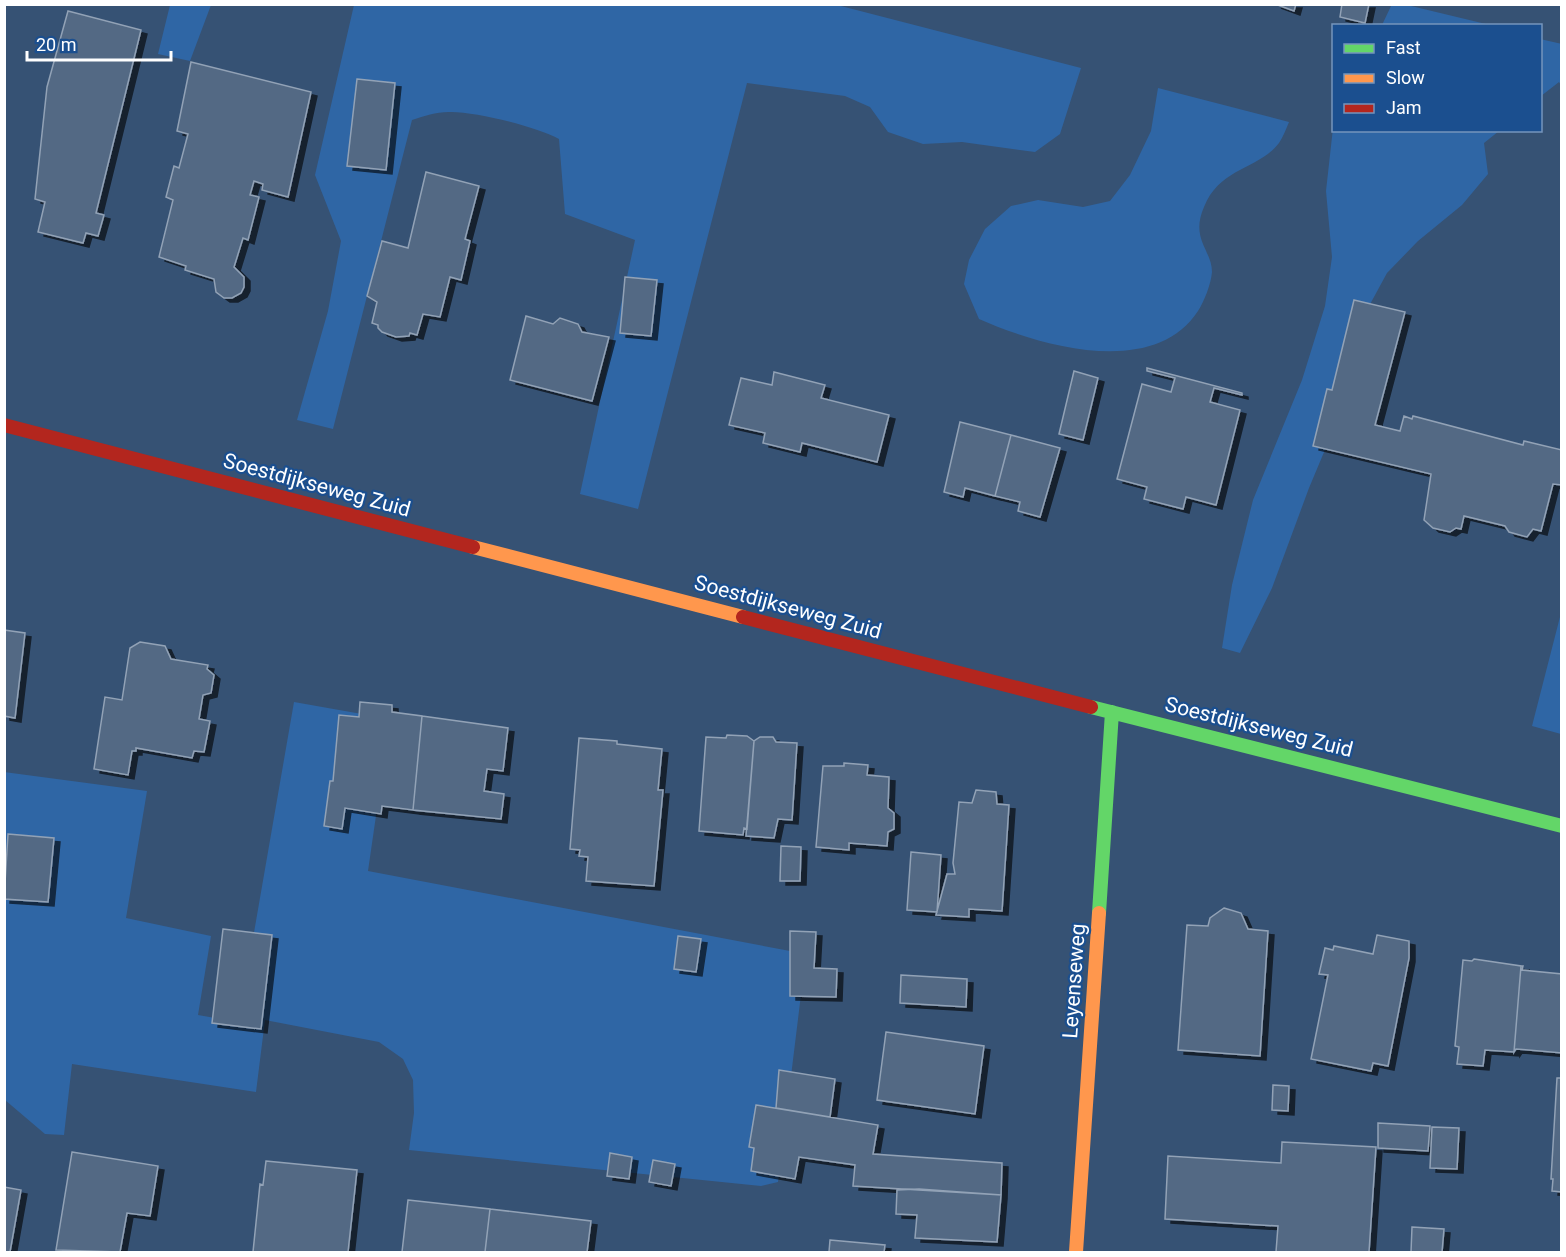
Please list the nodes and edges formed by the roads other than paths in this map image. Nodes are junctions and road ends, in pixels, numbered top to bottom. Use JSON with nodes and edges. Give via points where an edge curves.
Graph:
{"nodes":[{"id":1,"x":4,"y":425,"type":"edge"},
{"id":2,"x":1112,"y":712,"type":"junction"},
{"id":3,"x":1562,"y":826,"type":"edge"},
{"id":4,"x":1076,"y":1252,"type":"edge"}],
"edges":[{"from":1,"to":2,"type":"main road","name":"Soestdijkseweg Zuid"},
{"from":2,"to":3,"type":"main road","name":"Soestdijkseweg Zuid"},
{"from":2,"to":4,"type":"main road","name":"Leyenseweg"}]}
